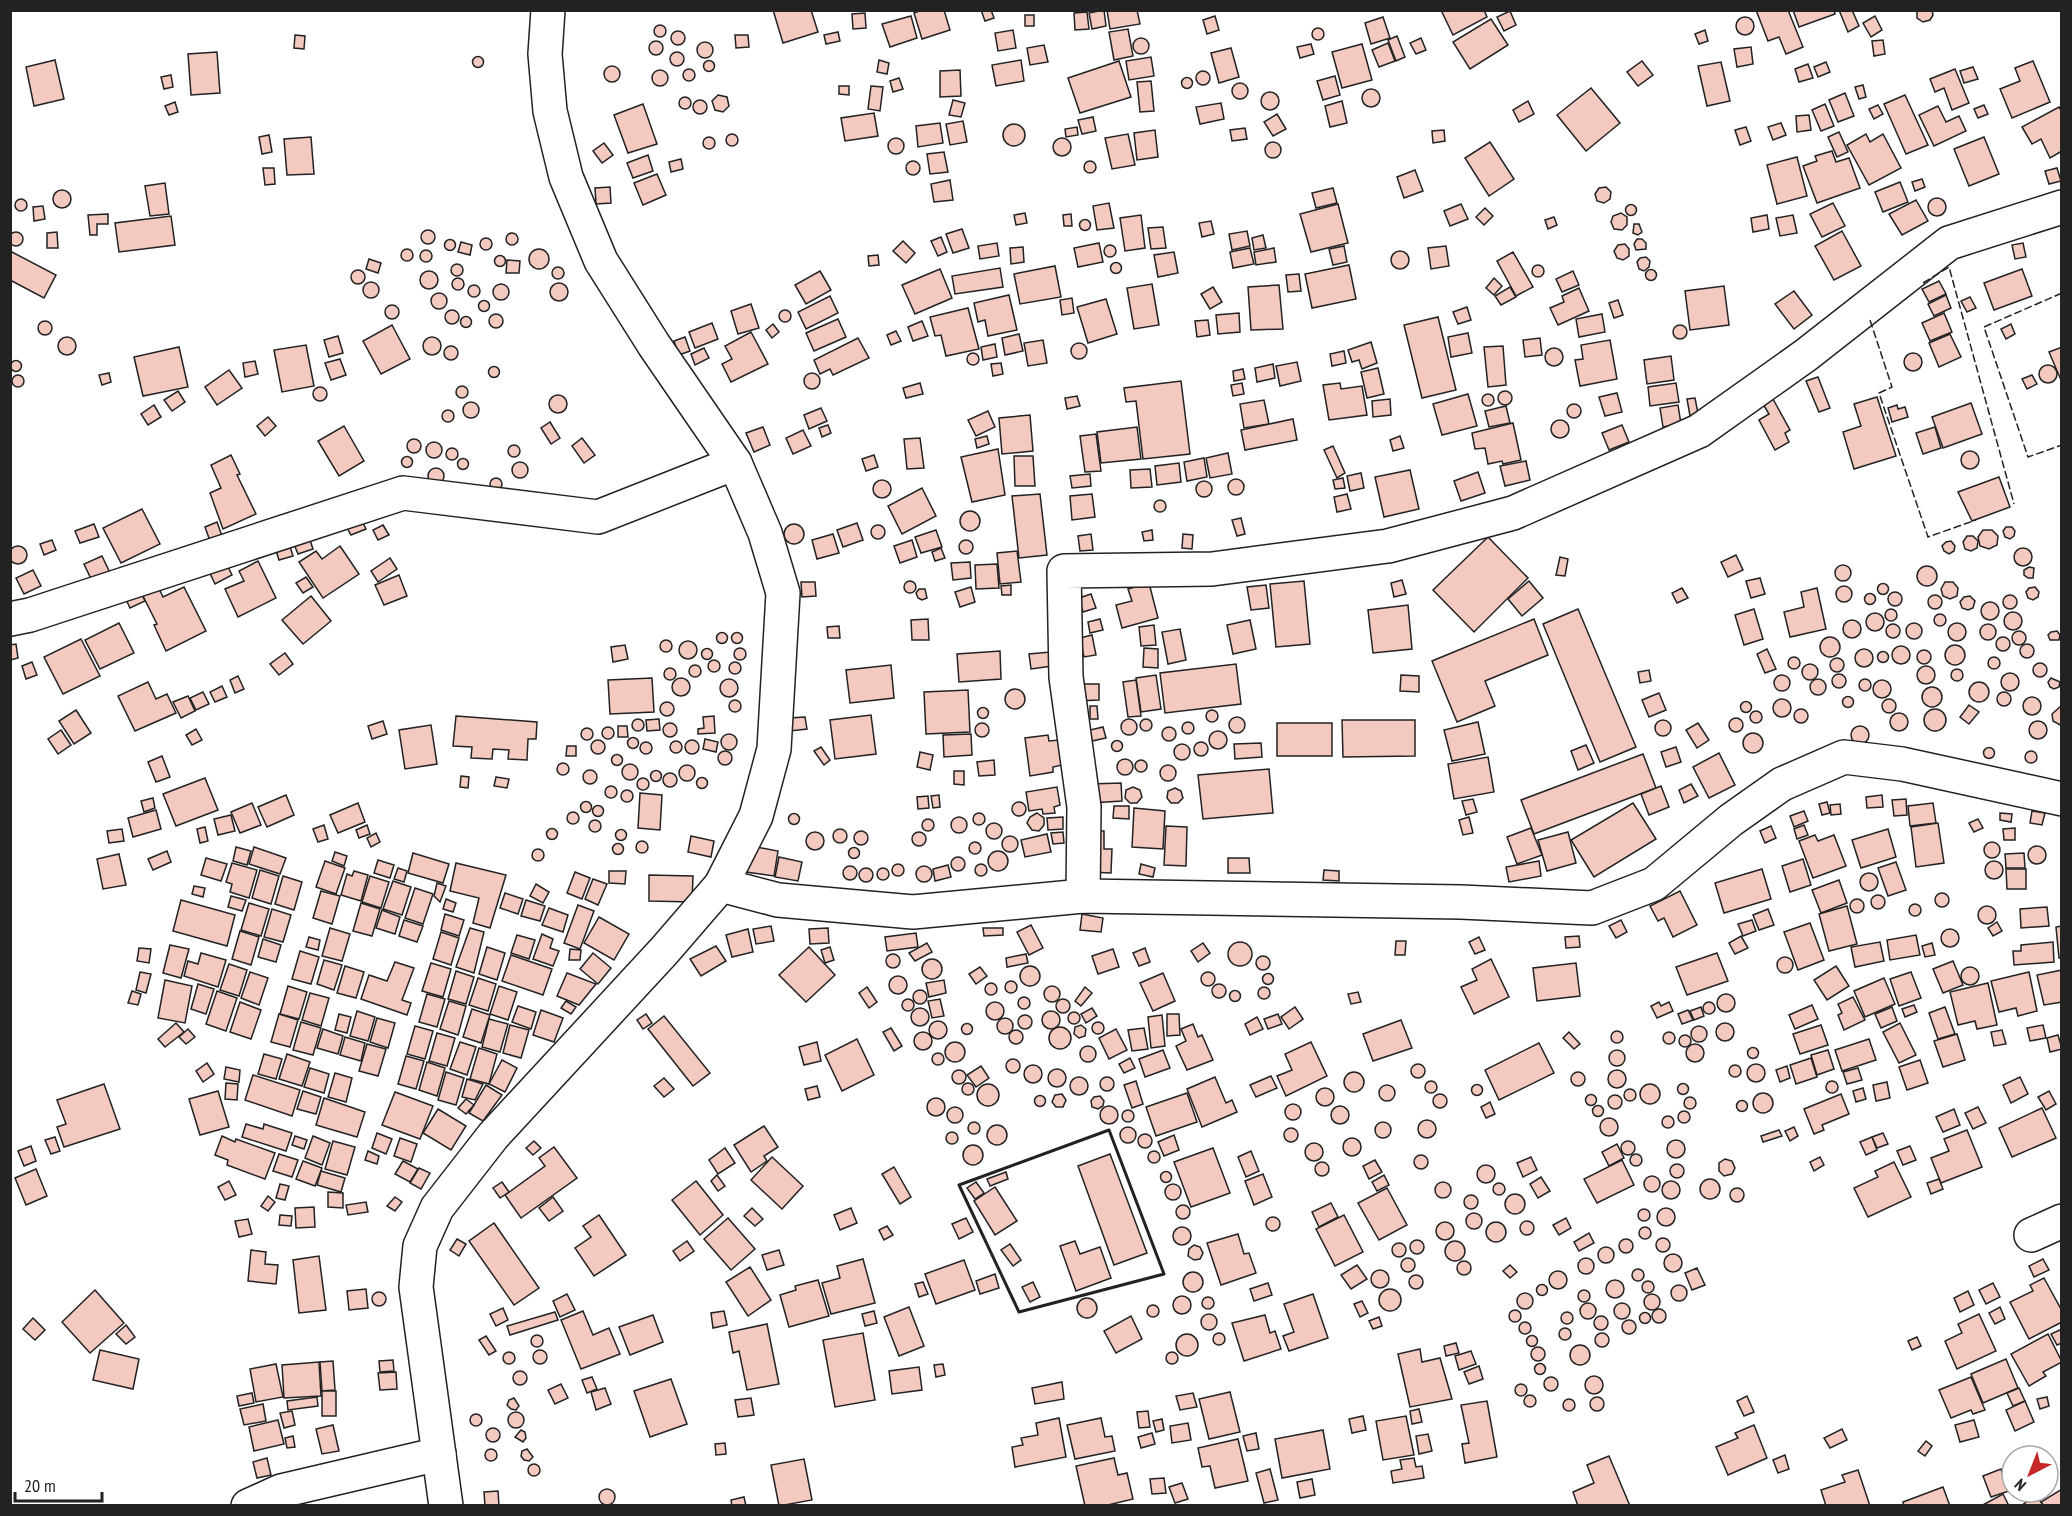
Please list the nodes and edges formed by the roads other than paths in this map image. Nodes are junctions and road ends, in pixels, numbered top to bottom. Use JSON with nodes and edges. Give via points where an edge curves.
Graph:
{"nodes":[{"id":1,"x":548,"y":10,"type":"edge"},
{"id":2,"x":2061,"y":207,"type":"edge"},
{"id":3,"x":735,"y":463,"type":"junction"},
{"id":4,"x":10,"y":619,"type":"edge"},
{"id":5,"x":2061,"y":799,"type":"edge"},
{"id":6,"x":721,"y":885,"type":"junction"},
{"id":7,"x":1083,"y":896,"type":"junction"},
{"id":8,"x":2061,"y":1221,"type":"edge"},
{"id":9,"x":2031,"y":1235,"type":"dead end"},
{"id":10,"x":439,"y":1454,"type":"junction"},
{"id":11,"x":248,"y":1506,"type":"edge"},
{"id":12,"x":446,"y":1506,"type":"edge"}],
"edges":[{"from":1,"to":3,"type":"street","via":[[545,54],[550,111],[566,177],[600,261]]},
{"from":2,"to":7,"type":"street","via":[[1949,243],[1806,355],[1699,431],[1513,513],[1388,546],[1212,569],[1064,571],[1066,677],[1084,807]]},
{"from":3,"to":4,"type":"street","via":[[598,517],[403,493]]},
{"from":3,"to":6,"type":"street","via":[[765,533],[783,593],[774,749],[756,816]]},
{"from":5,"to":7,"type":"street","via":[[1902,764],[1844,757],[1782,784],[1731,820],[1654,884],[1592,908]]},
{"from":6,"to":7,"type":"street","via":[[778,900],[913,912]]},
{"from":6,"to":10,"type":"street","via":[[535,1088],[437,1208],[420,1246],[416,1287]]},
{"from":8,"to":9,"type":"street"},
{"from":10,"to":11,"type":"street","via":[[281,1491]]},
{"from":10,"to":12,"type":"street"}]}
